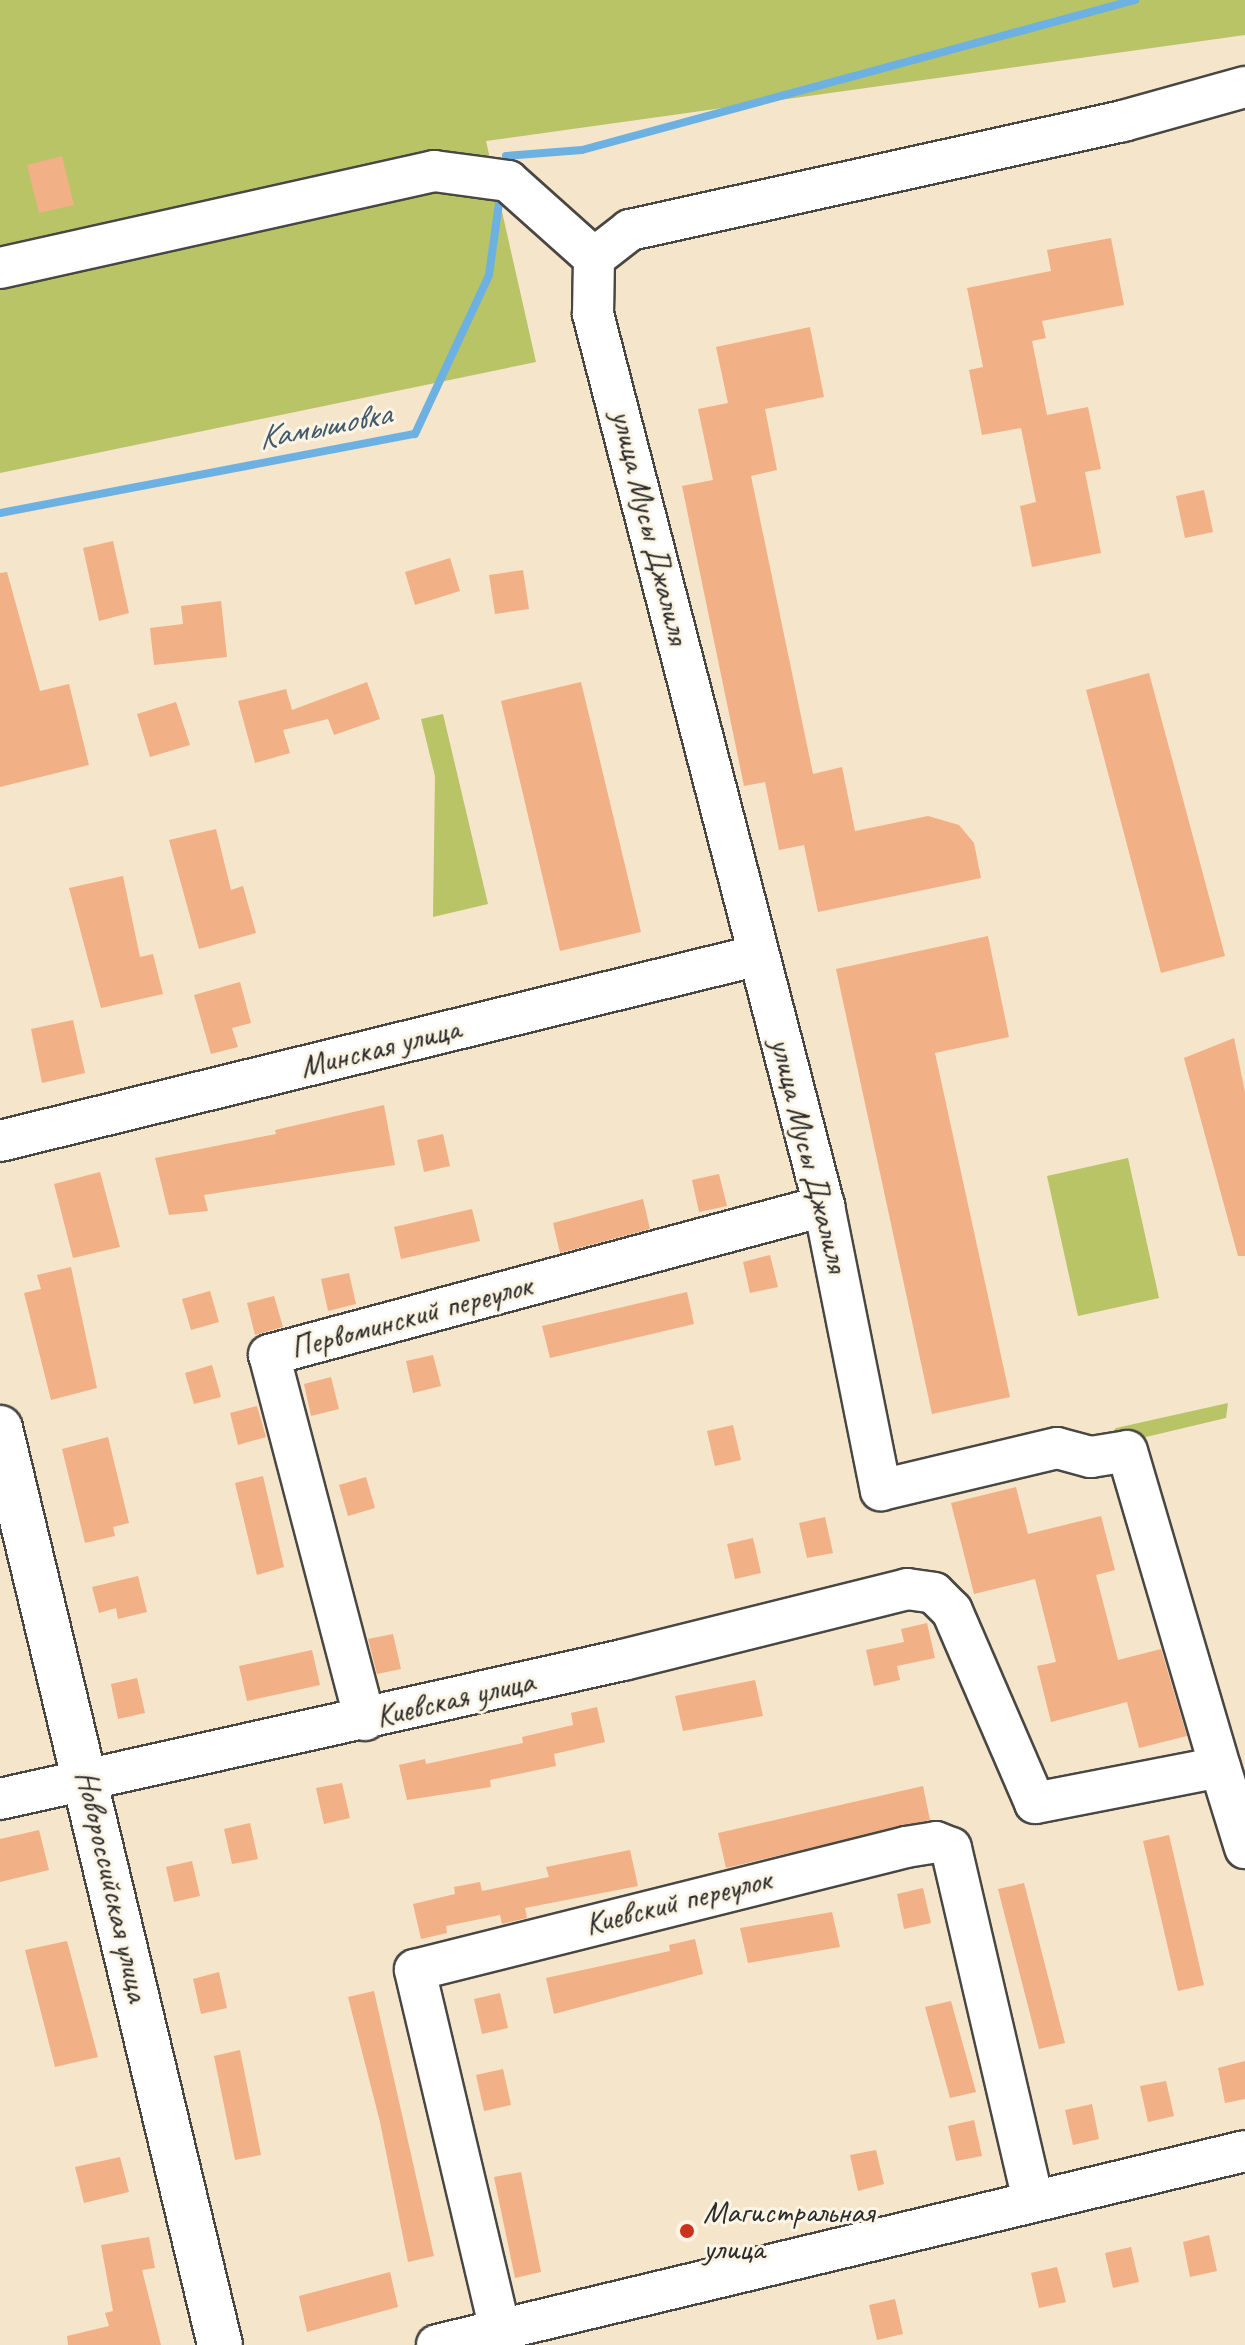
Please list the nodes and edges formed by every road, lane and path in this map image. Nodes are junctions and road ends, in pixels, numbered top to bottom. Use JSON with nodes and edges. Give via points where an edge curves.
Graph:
{"nodes":[{"id":1,"x":1245,"y":87,"type":"edge"},
{"id":2,"x":594,"y":258,"type":"junction"},
{"id":3,"x":0,"y":268,"type":"edge"},
{"id":4,"x":759,"y":955,"type":"junction"},
{"id":5,"x":0,"y":1141,"type":"edge"},
{"id":6,"x":824,"y":1206,"type":"junction"},
{"id":7,"x":0,"y":1428,"type":"edge"},
{"id":8,"x":365,"y":1720,"type":"junction"},
{"id":9,"x":1220,"y":1767,"type":"junction"},
{"id":10,"x":86,"y":1779,"type":"junction"},
{"id":11,"x":0,"y":1799,"type":"edge"},
{"id":12,"x":1245,"y":1848,"type":"edge"},
{"id":13,"x":1245,"y":2151,"type":"edge"},
{"id":14,"x":1033,"y":2200,"type":"junction"},
{"id":15,"x":500,"y":2330,"type":"junction"},
{"id":16,"x":220,"y":2345,"type":"edge"},
{"id":17,"x":437,"y":2345,"type":"edge"}],
"edges":[{"from":1,"to":2,"type":"street","via":[[1123,121],[630,230]]},
{"from":2,"to":3,"type":"street","via":[[508,181],[434,171]]},
{"from":2,"to":4,"type":"street","name":"улица Мусы Джалиля","via":[[593,314]]},
{"from":4,"to":5,"type":"street","name":"Минская улица"},
{"from":4,"to":6,"type":"street","name":"улица Мусы Джалиля"},
{"from":6,"to":8,"type":"street","name":"Первоминский переулок","via":[[269,1355]]},
{"from":6,"to":9,"type":"street","name":"улица Мусы Джалиля","via":[[881,1490],[1057,1448],[1091,1457],[1127,1451]]},
{"from":7,"to":10,"type":"main road","name":"Новороссийская улица"},
{"from":8,"to":9,"type":"street","name":"Киевская улица","via":[[907,1589],[934,1593],[952,1611],[1035,1803]]},
{"from":8,"to":10,"type":"street","name":"Киевская улица"},
{"from":9,"to":12,"type":"street","name":"улица Мусы Джалиля"},
{"from":10,"to":11,"type":"street","name":"Киевская улица"},
{"from":10,"to":16,"type":"main road","name":"Новороссийская улица"},
{"from":13,"to":14,"type":"street"},
{"from":14,"to":15,"type":"street"},
{"from":14,"to":15,"type":"street","name":"Киевский переулок","via":[[951,1848],[936,1842],[906,1847],[415,1970]]},
{"from":15,"to":17,"type":"street"}]}
